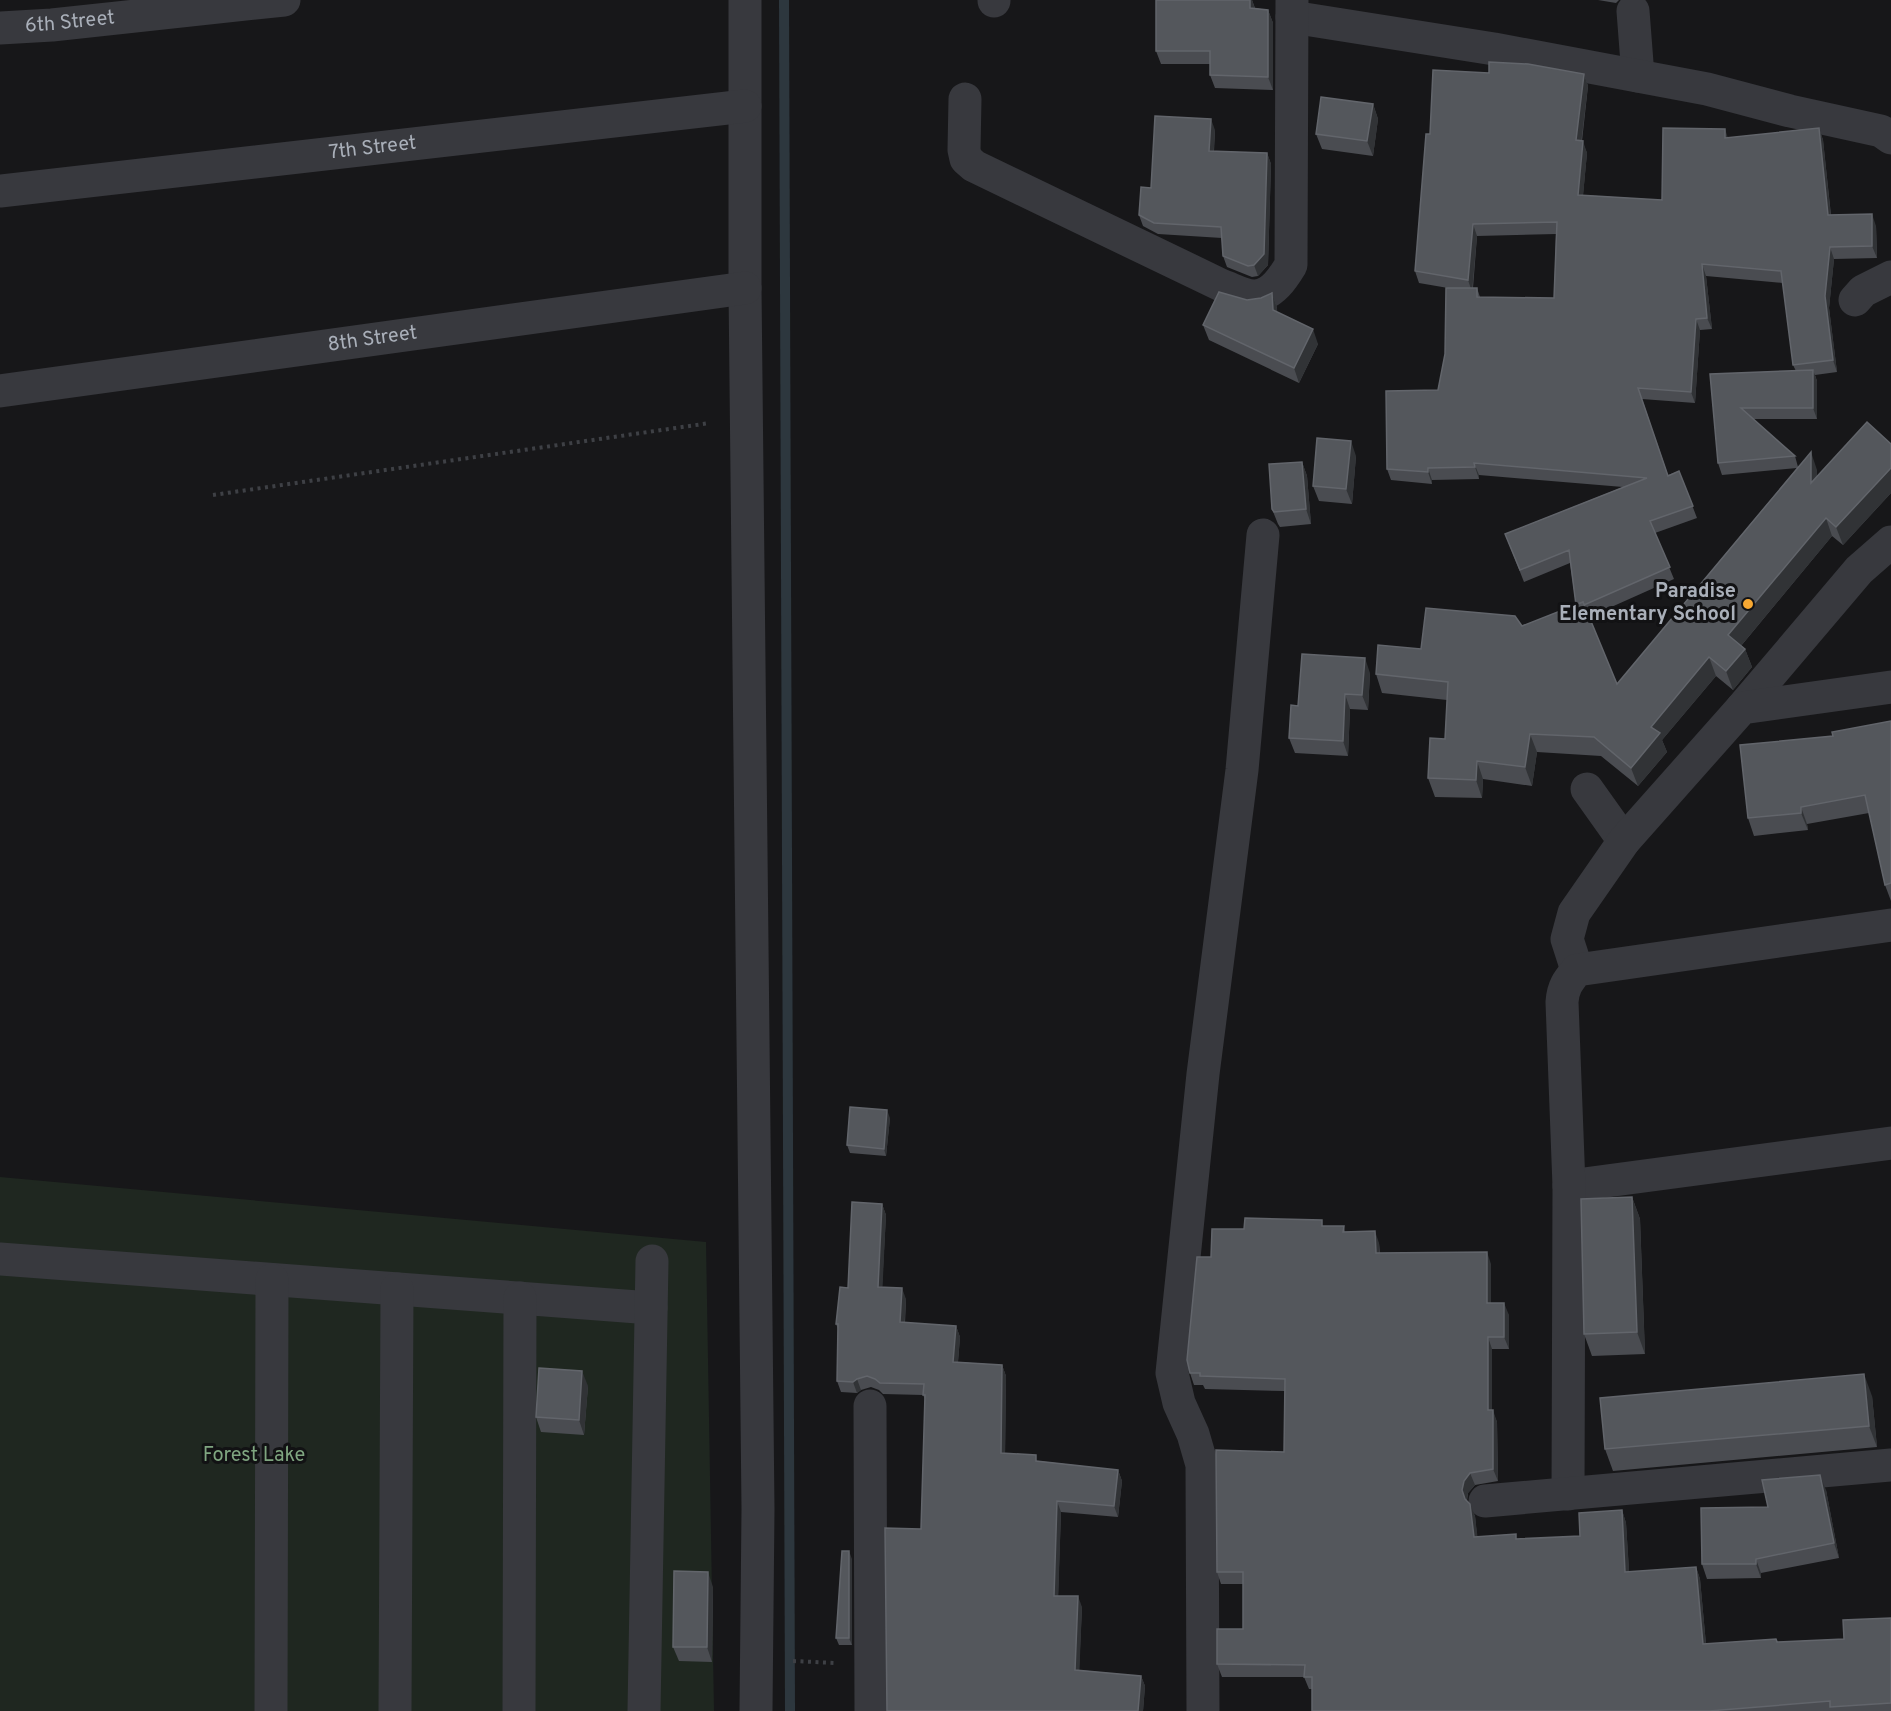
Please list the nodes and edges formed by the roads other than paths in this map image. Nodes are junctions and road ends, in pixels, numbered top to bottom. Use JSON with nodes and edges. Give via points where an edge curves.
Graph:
{"nodes":[{"id":1,"x":284,"y":0,"type":"edge"},
{"id":2,"x":745,"y":0,"type":"edge"},
{"id":3,"x":1292,"y":9,"type":"edge"},
{"id":4,"x":1633,"y":10,"type":"dead end"},
{"id":5,"x":51,"y":12,"type":"edge"},
{"id":6,"x":0,"y":28,"type":"edge"},
{"id":7,"x":1638,"y":76,"type":"junction"},
{"id":8,"x":965,"y":99,"type":"dead end"},
{"id":9,"x":745,"y":106,"type":"junction"},
{"id":10,"x":1891,"y":138,"type":"edge"},
{"id":11,"x":0,"y":191,"type":"edge"},
{"id":12,"x":1891,"y":277,"type":"edge"},
{"id":13,"x":745,"y":288,"type":"junction"},
{"id":14,"x":1855,"y":300,"type":"dead end"},
{"id":15,"x":0,"y":391,"type":"edge"},
{"id":16,"x":1263,"y":535,"type":"dead end"},
{"id":17,"x":1891,"y":542,"type":"edge"},
{"id":18,"x":1891,"y":687,"type":"edge"},
{"id":19,"x":1742,"y":708,"type":"junction"},
{"id":20,"x":1587,"y":789,"type":"dead end"},
{"id":21,"x":1624,"y":841,"type":"junction"},
{"id":22,"x":1891,"y":925,"type":"edge"},
{"id":23,"x":1577,"y":970,"type":"junction"},
{"id":24,"x":1891,"y":1143,"type":"edge"},
{"id":25,"x":1569,"y":1186,"type":"junction"},
{"id":26,"x":0,"y":1259,"type":"edge"},
{"id":27,"x":652,"y":1261,"type":"dead end"},
{"id":28,"x":273,"y":1280,"type":"junction"},
{"id":29,"x":397,"y":1289,"type":"junction"},
{"id":30,"x":520,"y":1298,"type":"junction"},
{"id":31,"x":651,"y":1308,"type":"junction"},
{"id":32,"x":870,"y":1406,"type":"dead end"},
{"id":33,"x":1891,"y":1465,"type":"edge"},
{"id":34,"x":1568,"y":1494,"type":"junction"},
{"id":35,"x":1485,"y":1501,"type":"dead end"},
{"id":36,"x":271,"y":1711,"type":"edge"},
{"id":37,"x":395,"y":1711,"type":"edge"},
{"id":38,"x":519,"y":1711,"type":"edge"},
{"id":39,"x":644,"y":1711,"type":"edge"},
{"id":40,"x":756,"y":1711,"type":"edge"},
{"id":41,"x":871,"y":1711,"type":"edge"},
{"id":42,"x":1203,"y":1711,"type":"edge"}],
"edges":[{"from":1,"to":5,"type":"street","name":"6th Street"},
{"from":2,"to":9,"type":"street"},
{"from":3,"to":7,"type":"street"},
{"from":3,"to":8,"type":"street","via":[[1291,265],[1282,281],[1255,296],[1223,286],[974,166],[966,159],[964,150]]},
{"from":4,"to":7,"type":"street"},
{"from":5,"to":6,"type":"street","name":"6th Street"},
{"from":7,"to":10,"type":"street","via":[[1881,130]]},
{"from":9,"to":11,"type":"street","name":"7th Street"},
{"from":9,"to":13,"type":"street"},
{"from":12,"to":14,"type":"street","via":[[1863,291]]},
{"from":13,"to":15,"type":"street","name":"8th Street"},
{"from":13,"to":40,"type":"street","via":[[758,1509]]},
{"from":16,"to":42,"type":"street","via":[[1242,770],[1203,1074],[1172,1372],[1202,1465]]},
{"from":17,"to":19,"type":"street","via":[[1859,570]]},
{"from":18,"to":19,"type":"street"},
{"from":19,"to":21,"type":"street"},
{"from":20,"to":21,"type":"street"},
{"from":21,"to":23,"type":"street","via":[[1569,926],[1567,939]]},
{"from":22,"to":23,"type":"street"},
{"from":23,"to":25,"type":"street","via":[[1562,989]]},
{"from":24,"to":25,"type":"street"},
{"from":25,"to":34,"type":"street"},
{"from":26,"to":28,"type":"street"},
{"from":27,"to":31,"type":"street"},
{"from":28,"to":29,"type":"street"},
{"from":28,"to":36,"type":"street"},
{"from":29,"to":30,"type":"street"},
{"from":29,"to":37,"type":"street"},
{"from":30,"to":31,"type":"street"},
{"from":30,"to":38,"type":"street"},
{"from":31,"to":39,"type":"street"},
{"from":32,"to":41,"type":"street"},
{"from":33,"to":34,"type":"street"},
{"from":34,"to":35,"type":"street"}]}
